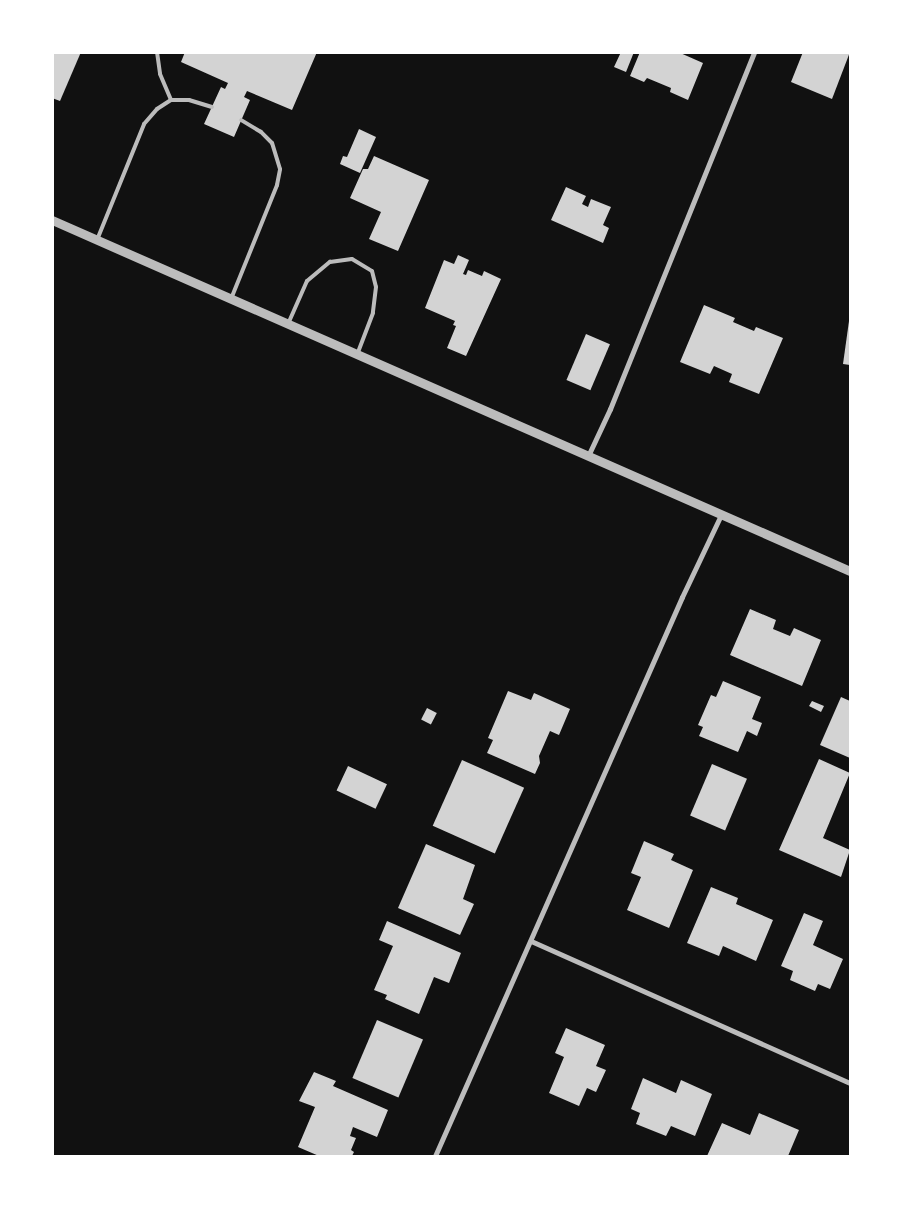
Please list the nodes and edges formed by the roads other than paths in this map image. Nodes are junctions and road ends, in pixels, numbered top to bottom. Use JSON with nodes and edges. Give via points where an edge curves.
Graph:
{"nodes":[{"id":1,"x":157,"y":52,"type":"edge"},
{"id":2,"x":754,"y":52,"type":"edge"},
{"id":3,"x":171,"y":100,"type":"junction"},
{"id":4,"x":212,"y":107,"type":"dead end"},
{"id":5,"x":241,"y":120,"type":"dead end"},
{"id":6,"x":52,"y":220,"type":"edge"},
{"id":7,"x":97,"y":240,"type":"junction"},
{"id":8,"x":231,"y":299,"type":"junction"},
{"id":9,"x":288,"y":324,"type":"junction"},
{"id":10,"x":357,"y":355,"type":"junction"},
{"id":11,"x":588,"y":456,"type":"junction"},
{"id":12,"x":721,"y":515,"type":"junction"},
{"id":13,"x":850,"y":571,"type":"edge"},
{"id":14,"x":531,"y":941,"type":"junction"},
{"id":15,"x":850,"y":1083,"type":"edge"},
{"id":16,"x":435,"y":1156,"type":"edge"}],
"edges":[{"from":1,"to":3,"type":"lane","via":[[160,74]]},
{"from":2,"to":11,"type":"street"},
{"from":3,"to":4,"type":"lane","via":[[189,100]]},
{"from":3,"to":7,"type":"lane","via":[[157,109],[144,124]]},
{"from":5,"to":8,"type":"lane","via":[[272,143],[280,169],[277,185]]},
{"from":6,"to":7,"type":"street"},
{"from":7,"to":8,"type":"street"},
{"from":8,"to":9,"type":"street"},
{"from":9,"to":10,"type":"street"},
{"from":9,"to":10,"type":"lane","via":[[307,281],[330,262],[352,259],[372,271],[376,287],[373,313]]},
{"from":10,"to":11,"type":"street"},
{"from":11,"to":12,"type":"street"},
{"from":12,"to":13,"type":"street"},
{"from":12,"to":14,"type":"street"},
{"from":14,"to":15,"type":"street"},
{"from":14,"to":16,"type":"street"}]}
